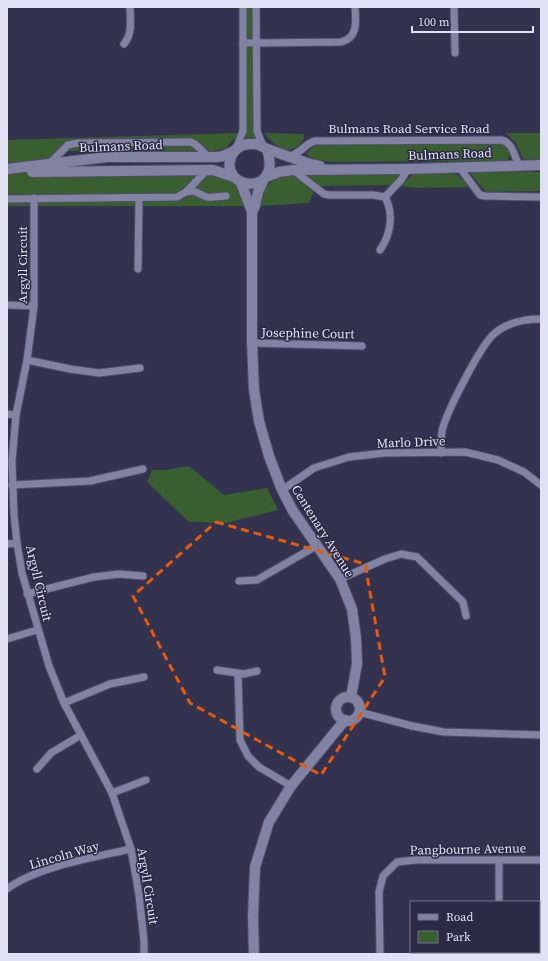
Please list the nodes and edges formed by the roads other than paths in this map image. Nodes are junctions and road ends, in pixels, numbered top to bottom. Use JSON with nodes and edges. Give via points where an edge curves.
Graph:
{"nodes":[{"id":1,"x":130,"y":7,"type":"edge"},
{"id":2,"x":243,"y":7,"type":"edge"},
{"id":3,"x":256,"y":7,"type":"edge"},
{"id":4,"x":355,"y":7,"type":"edge"},
{"id":5,"x":454,"y":7,"type":"edge"},
{"id":6,"x":243,"y":43,"type":"junction"},
{"id":7,"x":256,"y":43,"type":"junction"},
{"id":8,"x":124,"y":44,"type":"dead end"},
{"id":9,"x":455,"y":53,"type":"dead end"},
{"id":10,"x":265,"y":147,"type":"junction"},
{"id":11,"x":235,"y":150,"type":"junction"},
{"id":12,"x":289,"y":156,"type":"junction"},
{"id":13,"x":208,"y":157,"type":"junction"},
{"id":14,"x":48,"y":165,"type":"junction"},
{"id":15,"x":541,"y":165,"type":"edge"},
{"id":16,"x":519,"y":166,"type":"junction"},
{"id":17,"x":459,"y":167,"type":"junction"},
{"id":18,"x":335,"y":169,"type":"junction"},
{"id":19,"x":408,"y":169,"type":"junction"},
{"id":20,"x":7,"y":170,"type":"edge"},
{"id":21,"x":207,"y":170,"type":"junction"},
{"id":22,"x":292,"y":170,"type":"junction"},
{"id":23,"x":265,"y":178,"type":"junction"},
{"id":24,"x":237,"y":180,"type":"junction"},
{"id":25,"x":197,"y":181,"type":"junction"},
{"id":26,"x":186,"y":192,"type":"junction"},
{"id":27,"x":199,"y":192,"type":"junction"},
{"id":28,"x":226,"y":196,"type":"dead end"},
{"id":29,"x":385,"y":197,"type":"junction"},
{"id":30,"x":541,"y":197,"type":"edge"},
{"id":31,"x":7,"y":198,"type":"edge"},
{"id":32,"x":34,"y":198,"type":"junction"},
{"id":33,"x":139,"y":198,"type":"junction"},
{"id":34,"x":252,"y":212,"type":"junction"},
{"id":35,"x":380,"y":250,"type":"dead end"},
{"id":36,"x":138,"y":269,"type":"dead end"},
{"id":37,"x":7,"y":305,"type":"edge"},
{"id":38,"x":34,"y":306,"type":"junction"},
{"id":39,"x":541,"y":319,"type":"edge"},
{"id":40,"x":252,"y":344,"type":"junction"},
{"id":41,"x":362,"y":346,"type":"dead end"},
{"id":42,"x":27,"y":360,"type":"junction"},
{"id":43,"x":140,"y":368,"type":"dead end"},
{"id":44,"x":7,"y":414,"type":"edge"},
{"id":45,"x":16,"y":415,"type":"junction"},
{"id":46,"x":441,"y":453,"type":"junction"},
{"id":47,"x":143,"y":469,"type":"dead end"},
{"id":48,"x":12,"y":485,"type":"junction"},
{"id":49,"x":541,"y":485,"type":"edge"},
{"id":50,"x":282,"y":490,"type":"junction"},
{"id":51,"x":17,"y":543,"type":"junction"},
{"id":52,"x":7,"y":544,"type":"edge"},
{"id":53,"x":316,"y":546,"type":"junction"},
{"id":54,"x":143,"y":576,"type":"dead end"},
{"id":55,"x":340,"y":579,"type":"junction"},
{"id":56,"x":239,"y":581,"type":"dead end"},
{"id":57,"x":27,"y":594,"type":"junction"},
{"id":58,"x":466,"y":616,"type":"dead end"},
{"id":59,"x":37,"y":630,"type":"junction"},
{"id":60,"x":7,"y":639,"type":"edge"},
{"id":61,"x":217,"y":670,"type":"dead end"},
{"id":62,"x":257,"y":671,"type":"dead end"},
{"id":63,"x":238,"y":674,"type":"junction"},
{"id":64,"x":144,"y":677,"type":"dead end"},
{"id":65,"x":351,"y":697,"type":"junction"},
{"id":66,"x":64,"y":703,"type":"junction"},
{"id":67,"x":359,"y":712,"type":"junction"},
{"id":68,"x":345,"y":720,"type":"junction"},
{"id":69,"x":81,"y":735,"type":"junction"},
{"id":70,"x":541,"y":735,"type":"edge"},
{"id":71,"x":37,"y":769,"type":"dead end"},
{"id":72,"x":146,"y":780,"type":"dead end"},
{"id":73,"x":291,"y":786,"type":"junction"},
{"id":74,"x":112,"y":793,"type":"junction"},
{"id":75,"x":131,"y":849,"type":"junction"},
{"id":76,"x":541,"y":860,"type":"edge"},
{"id":77,"x":499,"y":861,"type":"junction"},
{"id":78,"x":7,"y":889,"type":"edge"},
{"id":79,"x":499,"y":901,"type":"edge"},
{"id":80,"x":144,"y":954,"type":"edge"},
{"id":81,"x":254,"y":954,"type":"edge"},
{"id":82,"x":380,"y":954,"type":"edge"}],
"edges":[{"from":1,"to":8,"type":"street","via":[[130,28]]},
{"from":2,"to":6,"type":"street"},
{"from":3,"to":7,"type":"street"},
{"from":4,"to":7,"type":"street","via":[[354,33],[346,41]]},
{"from":5,"to":9,"type":"street"},
{"from":6,"to":7,"type":"street"},
{"from":6,"to":11,"type":"street","via":[[243,123]]},
{"from":7,"to":10,"type":"street","via":[[257,131]]},
{"from":10,"to":11,"type":"street","via":[[250,144],[242,145]]},
{"from":10,"to":12,"type":"street","name":"Bulmans Road"},
{"from":10,"to":23,"type":"street","via":[[270,165]]},
{"from":11,"to":13,"type":"street","name":"Bulmans Road","via":[[223,156]]},
{"from":11,"to":24,"type":"street","via":[[229,164]]},
{"from":12,"to":16,"type":"street","name":"Bulmans Road Service Road","via":[[315,141],[502,140],[512,148]]},
{"from":12,"to":18,"type":"street","name":"Bulmans Road"},
{"from":13,"to":14,"type":"street","name":"Bulmans Road","via":[[107,157]]},
{"from":13,"to":14,"type":"street","via":[[191,142],[78,143],[68,145]]},
{"from":14,"to":20,"type":"street","name":"Bulmans Road"},
{"from":15,"to":16,"type":"street","name":"Bulmans Road"},
{"from":16,"to":17,"type":"street","name":"Bulmans Road"},
{"from":17,"to":19,"type":"street","name":"Bulmans Road"},
{"from":17,"to":30,"type":"street","via":[[480,194],[485,196]]},
{"from":18,"to":19,"type":"street","name":"Bulmans Road"},
{"from":18,"to":22,"type":"street","name":"Bulmans Road"},
{"from":19,"to":29,"type":"street"},
{"from":20,"to":21,"type":"street","name":"Bulmans Road"},
{"from":21,"to":24,"type":"street","name":"Bulmans Road"},
{"from":21,"to":25,"type":"street"},
{"from":22,"to":23,"type":"street","name":"Bulmans Road"},
{"from":22,"to":29,"type":"street","via":[[329,196]]},
{"from":23,"to":24,"type":"street","via":[[253,184]]},
{"from":23,"to":34,"type":"street","name":"Centenary Avenue"},
{"from":24,"to":34,"type":"street","name":"Centenary Avenue"},
{"from":25,"to":26,"type":"street"},
{"from":25,"to":27,"type":"street"},
{"from":26,"to":27,"type":"street"},
{"from":26,"to":33,"type":"street","via":[[177,197]]},
{"from":27,"to":28,"type":"street","via":[[208,197]]},
{"from":29,"to":35,"type":"street","via":[[390,206],[390,230]]},
{"from":31,"to":32,"type":"street"},
{"from":32,"to":33,"type":"street"},
{"from":32,"to":38,"type":"street","name":"Argyll Circuit"},
{"from":33,"to":36,"type":"street"},
{"from":34,"to":40,"type":"street","name":"Centenary Avenue"},
{"from":37,"to":38,"type":"street"},
{"from":38,"to":42,"type":"street","name":"Argyll Circuit"},
{"from":39,"to":46,"type":"street","via":[[519,321],[495,333],[487,341],[446,417],[442,431]]},
{"from":40,"to":41,"type":"street","name":"Josephine Court"},
{"from":40,"to":50,"type":"street","name":"Centenary Avenue","via":[[254,390],[259,421]]},
{"from":42,"to":43,"type":"street","via":[[100,373]]},
{"from":42,"to":45,"type":"street","name":"Argyll Circuit"},
{"from":44,"to":45,"type":"street"},
{"from":45,"to":48,"type":"street","name":"Argyll Circuit"},
{"from":46,"to":49,"type":"street","name":"Marlo Drive","via":[[464,452],[498,460],[524,472]]},
{"from":46,"to":50,"type":"street","name":"Marlo Drive","via":[[384,453],[349,457],[314,468]]},
{"from":47,"to":48,"type":"street","via":[[90,481]]},
{"from":48,"to":51,"type":"street","name":"Argyll Circuit"},
{"from":50,"to":53,"type":"street","name":"Centenary Avenue"},
{"from":51,"to":52,"type":"street"},
{"from":51,"to":57,"type":"street","name":"Argyll Circuit"},
{"from":53,"to":55,"type":"street","name":"Centenary Avenue"},
{"from":53,"to":56,"type":"street","via":[[257,580]]},
{"from":54,"to":57,"type":"street","via":[[119,574],[94,577]]},
{"from":55,"to":58,"type":"street","via":[[400,554],[417,557],[463,602]]},
{"from":55,"to":65,"type":"street","name":"Centenary Avenue","via":[[352,609],[356,638],[357,664]]},
{"from":57,"to":59,"type":"street","name":"Argyll Circuit"},
{"from":59,"to":60,"type":"street"},
{"from":59,"to":66,"type":"street","name":"Argyll Circuit"},
{"from":61,"to":63,"type":"street"},
{"from":62,"to":63,"type":"street"},
{"from":63,"to":73,"type":"street","via":[[240,740],[248,756],[259,767]]},
{"from":64,"to":66,"type":"street","via":[[110,684]]},
{"from":65,"to":67,"type":"street","via":[[358,702]]},
{"from":65,"to":68,"type":"street","via":[[343,698],[338,704],[338,715]]},
{"from":66,"to":69,"type":"street","name":"Argyll Circuit"},
{"from":67,"to":68,"type":"street","via":[[354,719]]},
{"from":67,"to":70,"type":"street","via":[[444,732]]},
{"from":68,"to":73,"type":"street"},
{"from":69,"to":71,"type":"street","via":[[51,753]]},
{"from":69,"to":74,"type":"street","name":"Argyll Circuit"},
{"from":72,"to":74,"type":"street"},
{"from":73,"to":81,"type":"street","via":[[269,822],[255,867]]},
{"from":74,"to":75,"type":"street","name":"Argyll Circuit"},
{"from":75,"to":78,"type":"street","name":"Lincoln Way","via":[[36,874]]},
{"from":75,"to":80,"type":"street","name":"Argyll Circuit","via":[[139,895]]},
{"from":76,"to":77,"type":"street","name":"Pangbourne Avenue"},
{"from":77,"to":79,"type":"street"},
{"from":77,"to":82,"type":"street","name":"Pangbourne Avenue","via":[[397,862],[383,876],[379,892]]}]}
